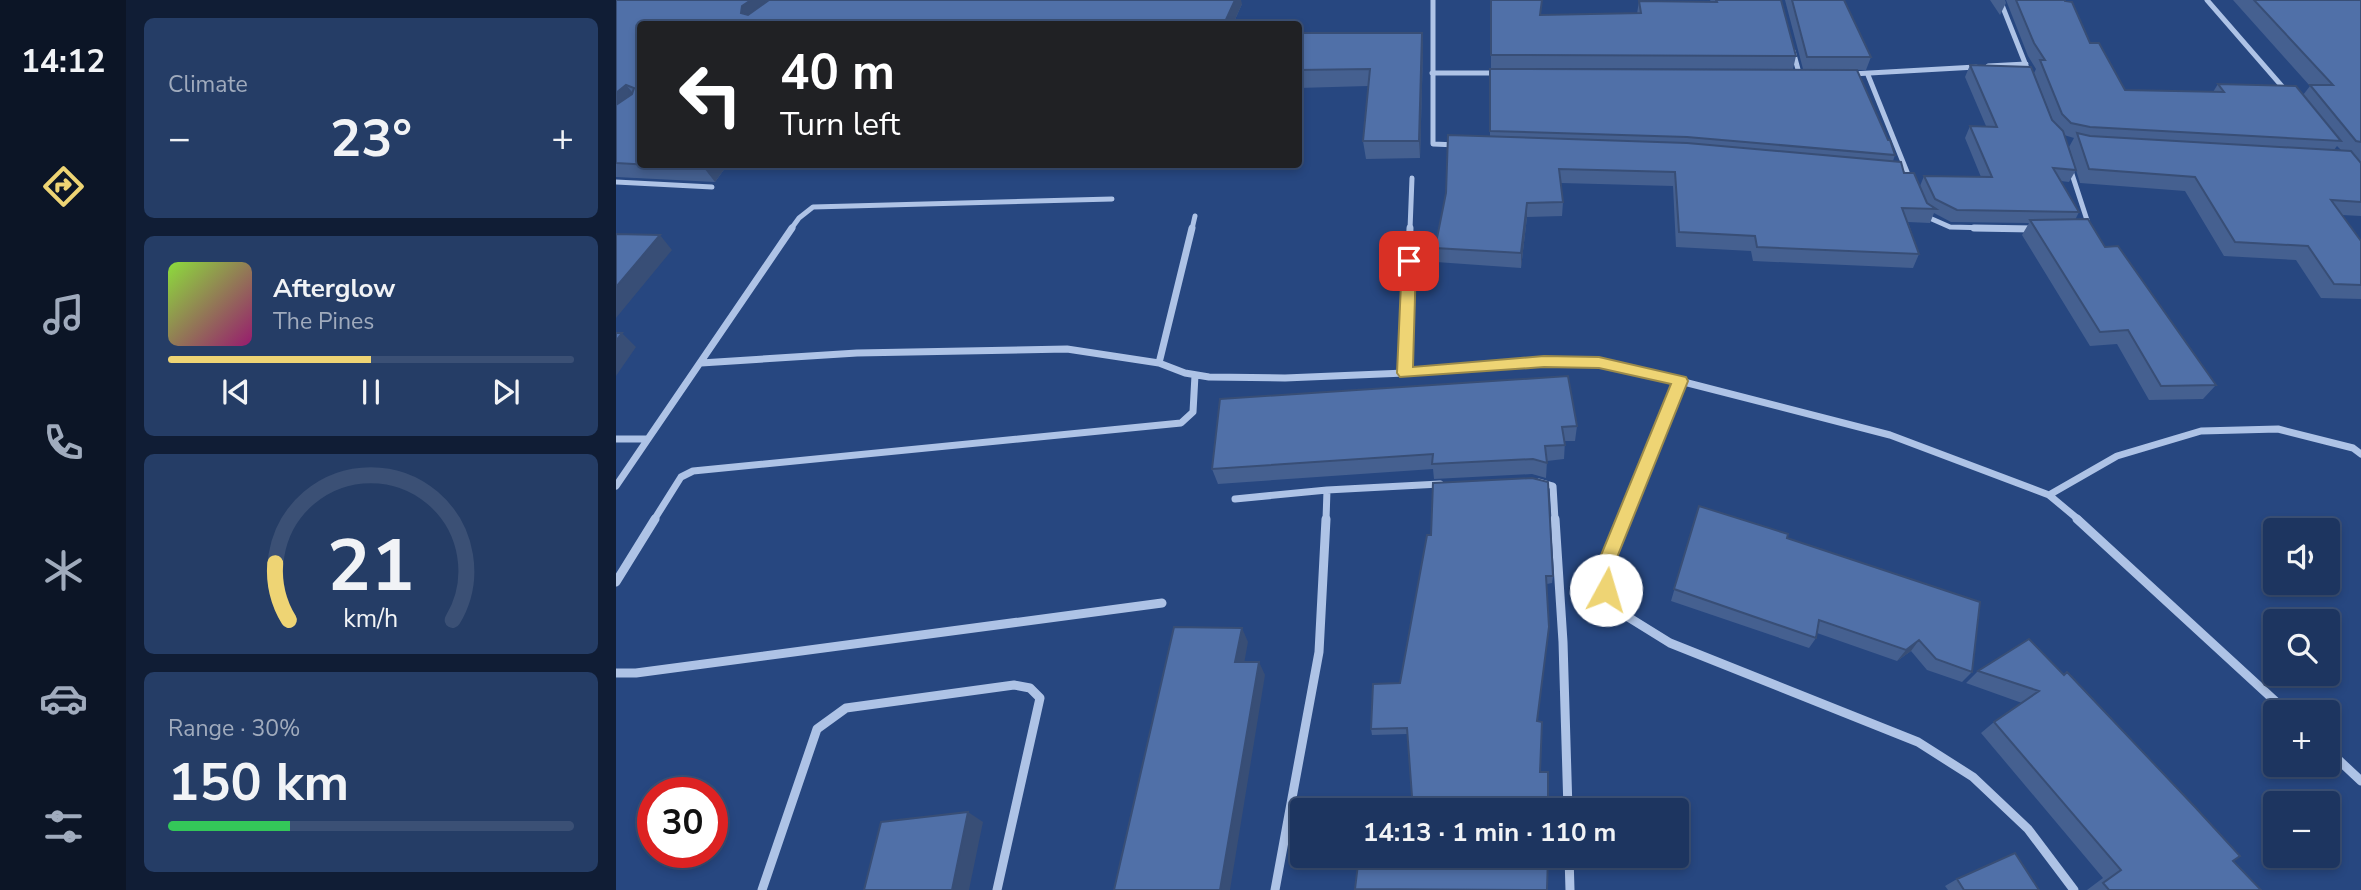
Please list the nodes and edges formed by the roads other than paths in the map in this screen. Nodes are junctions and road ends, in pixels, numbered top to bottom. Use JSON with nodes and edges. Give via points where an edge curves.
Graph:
{"nodes":[{"id":1,"x":1433,"y":0,"type":"edge"},
{"id":2,"x":2000,"y":0,"type":"edge"},
{"id":3,"x":2207,"y":0,"type":"edge"},
{"id":4,"x":1792,"y":49,"type":"edge"},
{"id":5,"x":2026,"y":64,"type":"junction"},
{"id":6,"x":1432,"y":73,"type":"junction"},
{"id":7,"x":1500,"y":73,"type":"edge"},
{"id":8,"x":2029,"y":73,"type":"edge"},
{"id":9,"x":1785,"y":74,"type":"edge"},
{"id":10,"x":1799,"y":74,"type":"junction"},
{"id":11,"x":1813,"y":74,"type":"edge"},
{"id":12,"x":1840,"y":74,"type":"edge"},
{"id":13,"x":1868,"y":75,"type":"junction"},
{"id":14,"x":2290,"y":95,"type":"edge"},
{"id":15,"x":1460,"y":145,"type":"edge"},
{"id":16,"x":2069,"y":163,"type":"edge"},
{"id":17,"x":1893,"y":171,"type":"edge"},
{"id":18,"x":1907,"y":172,"type":"junction"},
{"id":19,"x":1412,"y":178,"type":"dead end"},
{"id":20,"x":616,"y":182,"type":"edge"},
{"id":21,"x":1911,"y":183,"type":"edge"},
{"id":22,"x":712,"y":187,"type":"dead end"},
{"id":23,"x":1112,"y":199,"type":"dead end"},
{"id":24,"x":1920,"y":205,"type":"edge"},
{"id":25,"x":1195,"y":216,"type":"dead end"},
{"id":26,"x":2046,"y":229,"type":"edge"},
{"id":27,"x":2074,"y":230,"type":"edge"},
{"id":28,"x":701,"y":363,"type":"junction"},
{"id":29,"x":1159,"y":363,"type":"junction"},
{"id":30,"x":1405,"y":373,"type":"junction"},
{"id":31,"x":1195,"y":375,"type":"junction"},
{"id":32,"x":1680,"y":381,"type":"junction"},
{"id":33,"x":616,"y":439,"type":"edge"},
{"id":34,"x":648,"y":439,"type":"junction"},
{"id":35,"x":2361,"y":454,"type":"edge"},
{"id":36,"x":1532,"y":480,"type":"edge"},
{"id":37,"x":1450,"y":484,"type":"edge"},
{"id":38,"x":616,"y":486,"type":"edge"},
{"id":39,"x":1327,"y":490,"type":"junction"},
{"id":40,"x":2049,"y":495,"type":"junction"},
{"id":41,"x":1235,"y":499,"type":"dead end"},
{"id":42,"x":616,"y":582,"type":"edge"},
{"id":43,"x":1162,"y":603,"type":"dead end"},
{"id":44,"x":616,"y":673,"type":"edge"},
{"id":45,"x":2274,"y":700,"type":"edge"},
{"id":46,"x":2340,"y":761,"type":"edge"},
{"id":47,"x":2361,"y":781,"type":"edge"},
{"id":48,"x":1568,"y":798,"type":"edge"},
{"id":49,"x":1569,"y":868,"type":"edge"},
{"id":50,"x":762,"y":890,"type":"edge"},
{"id":51,"x":997,"y":890,"type":"edge"},
{"id":52,"x":1275,"y":890,"type":"edge"},
{"id":53,"x":1570,"y":890,"type":"edge"},
{"id":54,"x":2074,"y":890,"type":"edge"}],
"edges":[{"from":1,"to":6,"type":"street"},
{"from":2,"to":5,"type":"street"},
{"from":3,"to":14,"type":"street"},
{"from":4,"to":10,"type":"street"},
{"from":5,"to":8,"type":"street"},
{"from":5,"to":13,"type":"street"},
{"from":6,"to":7,"type":"street"},
{"from":6,"to":15,"type":"street","via":[[1433,144]]},
{"from":9,"to":10,"type":"street"},
{"from":10,"to":11,"type":"street"},
{"from":12,"to":13,"type":"street"},
{"from":13,"to":18,"type":"street"},
{"from":16,"to":27,"type":"street","via":[[2087,220]]},
{"from":17,"to":18,"type":"street"},
{"from":18,"to":21,"type":"street"},
{"from":19,"to":30,"type":"street"},
{"from":20,"to":22,"type":"street"},
{"from":23,"to":28,"type":"street","via":[[813,207],[799,218]]},
{"from":24,"to":26,"type":"street","via":[[1925,215],[1950,227]]},
{"from":25,"to":29,"type":"street"},
{"from":28,"to":29,"type":"street","via":[[858,353],[1067,349]]},
{"from":28,"to":34,"type":"street"},
{"from":29,"to":31,"type":"street"},
{"from":30,"to":31,"type":"street","via":[[1285,378]]},
{"from":30,"to":32,"type":"street","via":[[1599,362]]},
{"from":31,"to":42,"type":"street","via":[[1193,412],[1181,424],[694,471],[681,477]]},
{"from":32,"to":40,"type":"street","via":[[1890,435]]},
{"from":32,"to":54,"type":"street","via":[[1606,565],[1606,590],[1620,612],[1670,643],[1918,742],[1973,777],[2028,829]]},
{"from":33,"to":34,"type":"street"},
{"from":34,"to":38,"type":"street"},
{"from":35,"to":40,"type":"street","via":[[2278,429],[2201,431],[2117,456]]},
{"from":36,"to":48,"type":"street","via":[[1553,486]]},
{"from":37,"to":39,"type":"street"},
{"from":39,"to":41,"type":"street"},
{"from":39,"to":52,"type":"street","via":[[1319,652]]},
{"from":40,"to":45,"type":"street"},
{"from":43,"to":44,"type":"street"},
{"from":46,"to":47,"type":"street"},
{"from":49,"to":53,"type":"street"},
{"from":50,"to":51,"type":"street","via":[[817,729],[829,718],[846,708],[1014,685],[1030,688],[1040,698]]}]}
